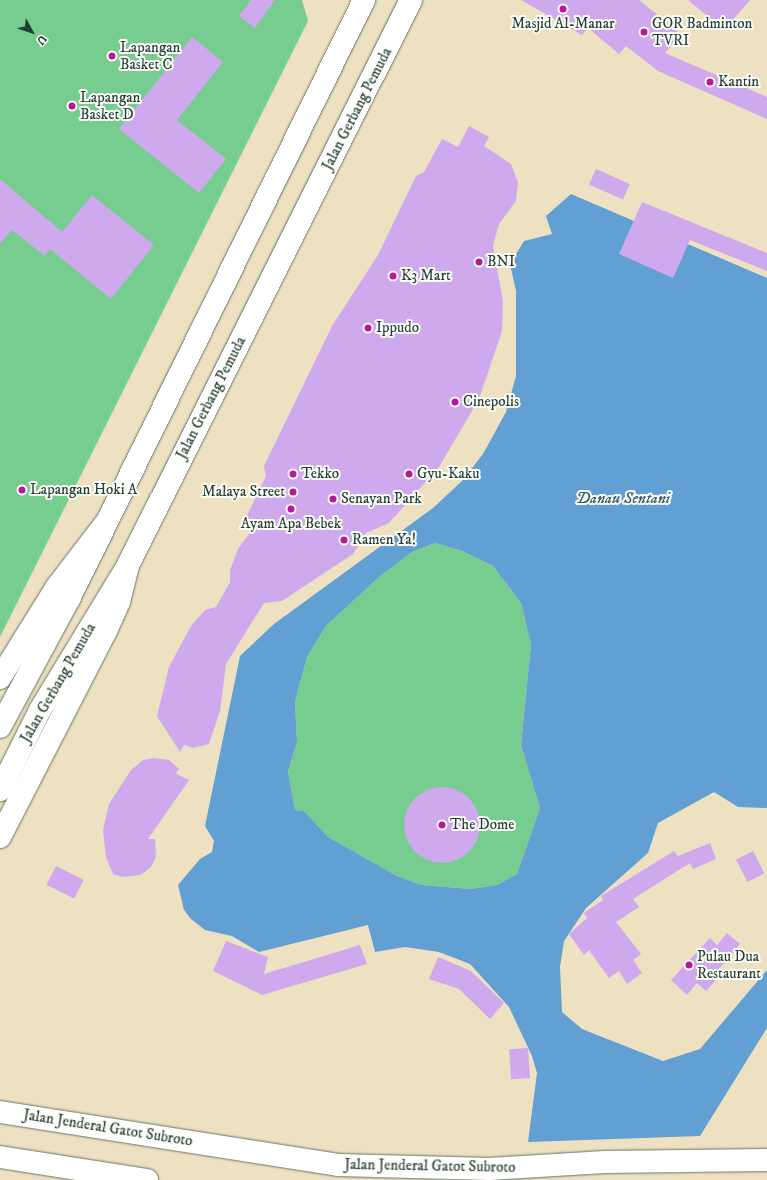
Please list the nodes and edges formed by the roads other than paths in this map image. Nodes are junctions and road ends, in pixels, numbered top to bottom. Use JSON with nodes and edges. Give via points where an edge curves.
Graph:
{"nodes":[{"id":1,"x":364,"y":0,"type":"edge"},
{"id":2,"x":412,"y":0,"type":"edge"},
{"id":3,"x":105,"y":524,"type":"junction"},
{"id":4,"x":128,"y":564,"type":"junction"},
{"id":5,"x":0,"y":678,"type":"edge"},
{"id":6,"x":0,"y":727,"type":"edge"},
{"id":7,"x":0,"y":790,"type":"edge"},
{"id":8,"x":0,"y":837,"type":"edge"},
{"id":9,"x":0,"y":1110,"type":"edge"},
{"id":10,"x":0,"y":1157,"type":"edge"},
{"id":11,"x":767,"y":1160,"type":"edge"},
{"id":12,"x":147,"y":1180,"type":"edge"}],
"edges":[{"from":1,"to":3,"type":"main road","name":"Jalan Gerbang Pemuda"},
{"from":2,"to":4,"type":"main road","name":"Jalan Gerbang Pemuda"},
{"from":3,"to":5,"type":"main road","via":[[56,588]]},
{"from":3,"to":6,"type":"main road","name":"Jalan Gerbang Pemuda"},
{"from":4,"to":7,"type":"main road","name":"Jalan Gerbang Pemuda","via":[[40,710]]},
{"from":4,"to":8,"type":"main road","via":[[119,602],[106,631]]},
{"from":9,"to":11,"type":"main road","name":"Jalan Jenderal Gatot Subroto","via":[[338,1165],[488,1169],[605,1162]]},
{"from":10,"to":12,"type":"main road"}]}
